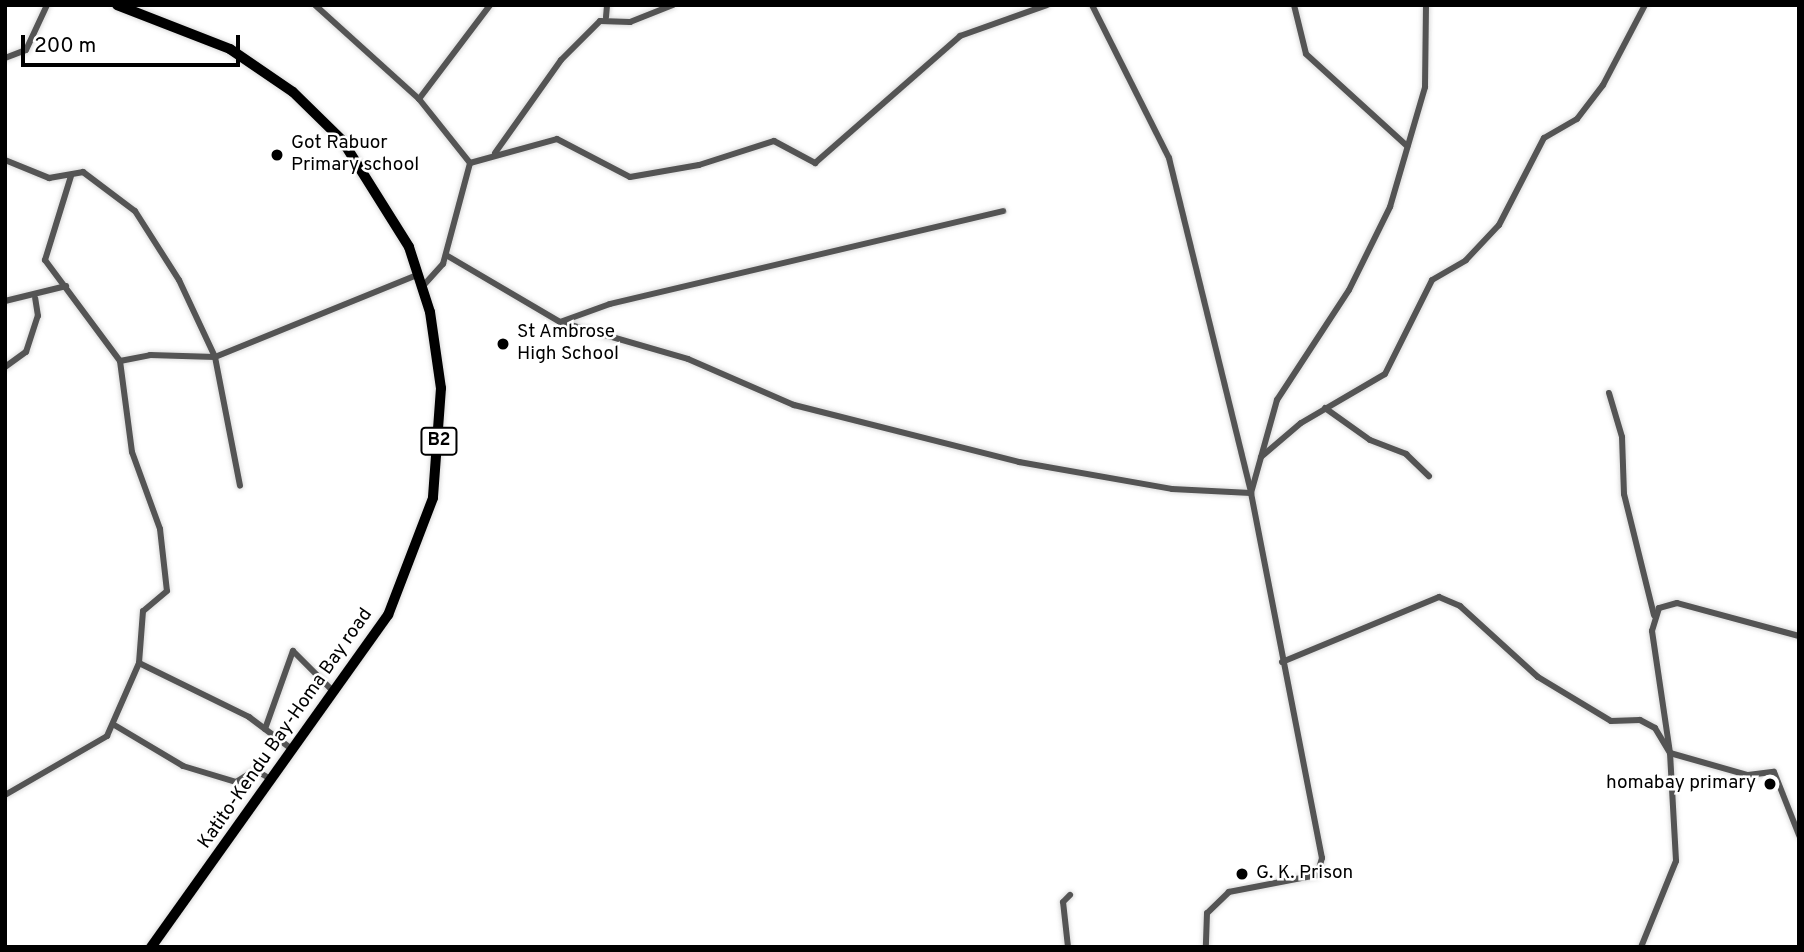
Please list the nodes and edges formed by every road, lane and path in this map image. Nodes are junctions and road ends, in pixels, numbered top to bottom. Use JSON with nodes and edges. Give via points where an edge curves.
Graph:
{"nodes":[{"id":1,"x":47,"y":5,"type":"edge"},
{"id":2,"x":117,"y":5,"type":"edge"},
{"id":3,"x":315,"y":5,"type":"edge"},
{"id":4,"x":490,"y":5,"type":"edge"},
{"id":5,"x":607,"y":5,"type":"edge"},
{"id":6,"x":673,"y":5,"type":"edge"},
{"id":7,"x":1047,"y":5,"type":"edge"},
{"id":8,"x":1092,"y":5,"type":"edge"},
{"id":9,"x":1294,"y":5,"type":"edge"},
{"id":10,"x":1426,"y":5,"type":"edge"},
{"id":11,"x":1645,"y":5,"type":"edge"},
{"id":12,"x":606,"y":17,"type":"junction"},
{"id":13,"x":5,"y":58,"type":"edge"},
{"id":14,"x":419,"y":99,"type":"junction"},
{"id":15,"x":1407,"y":146,"type":"junction"},
{"id":16,"x":495,"y":153,"type":"junction"},
{"id":17,"x":5,"y":160,"type":"edge"},
{"id":18,"x":470,"y":163,"type":"junction"},
{"id":19,"x":71,"y":176,"type":"junction"},
{"id":20,"x":1003,"y":211,"type":"dead end"},
{"id":21,"x":446,"y":255,"type":"junction"},
{"id":22,"x":419,"y":274,"type":"junction"},
{"id":23,"x":66,"y":286,"type":"junction"},
{"id":24,"x":423,"y":286,"type":"junction"},
{"id":25,"x":35,"y":298,"type":"junction"},
{"id":26,"x":5,"y":301,"type":"edge"},
{"id":27,"x":560,"y":322,"type":"junction"},
{"id":28,"x":215,"y":357,"type":"junction"},
{"id":29,"x":120,"y":361,"type":"junction"},
{"id":30,"x":5,"y":367,"type":"edge"},
{"id":31,"x":1609,"y":393,"type":"dead end"},
{"id":32,"x":1325,"y":408,"type":"junction"},
{"id":33,"x":1261,"y":457,"type":"junction"},
{"id":34,"x":1429,"y":477,"type":"dead end"},
{"id":35,"x":240,"y":486,"type":"dead end"},
{"id":36,"x":1251,"y":494,"type":"junction"},
{"id":37,"x":1654,"y":617,"type":"junction"},
{"id":38,"x":1799,"y":636,"type":"edge"},
{"id":39,"x":1282,"y":662,"type":"junction"},
{"id":40,"x":139,"y":663,"type":"junction"},
{"id":41,"x":335,"y":693,"type":"junction"},
{"id":42,"x":116,"y":726,"type":"junction"},
{"id":43,"x":265,"y":729,"type":"junction"},
{"id":44,"x":295,"y":751,"type":"junction"},
{"id":45,"x":1670,"y":753,"type":"junction"},
{"id":46,"x":272,"y":780,"type":"junction"},
{"id":47,"x":5,"y":795,"type":"edge"},
{"id":48,"x":1799,"y":835,"type":"edge"},
{"id":49,"x":1070,"y":895,"type":"dead end"},
{"id":50,"x":151,"y":947,"type":"edge"},
{"id":51,"x":1068,"y":947,"type":"edge"},
{"id":52,"x":1206,"y":947,"type":"edge"},
{"id":53,"x":1641,"y":947,"type":"edge"}],
"edges":[{"from":1,"to":13,"type":"street","via":[[26,50]]},
{"from":2,"to":22,"type":"highway","name":"Katito-Kendu Bay-Homa Bay road","number":"B2","via":[[230,48],[317,113],[384,199]]},
{"from":3,"to":14,"type":"street"},
{"from":4,"to":14,"type":"street"},
{"from":5,"to":12,"type":"street"},
{"from":6,"to":12,"type":"street","via":[[630,22]]},
{"from":7,"to":16,"type":"street","via":[[960,36],[815,163],[774,141],[699,165],[630,177],[565,140]]},
{"from":8,"to":36,"type":"street","via":[[1169,158]]},
{"from":9,"to":15,"type":"street","via":[[1306,54]]},
{"from":10,"to":15,"type":"street","via":[[1425,87]]},
{"from":11,"to":32,"type":"street","via":[[1603,85],[1577,119],[1544,138],[1499,225],[1466,260],[1432,281],[1394,363]]},
{"from":12,"to":16,"type":"street","via":[[561,60]]},
{"from":14,"to":18,"type":"street"},
{"from":15,"to":33,"type":"street","via":[[1376,237],[1277,400]]},
{"from":16,"to":18,"type":"street"},
{"from":17,"to":19,"type":"street","via":[[49,178]]},
{"from":18,"to":21,"type":"street"},
{"from":19,"to":23,"type":"street","via":[[45,256]]},
{"from":19,"to":28,"type":"street","via":[[83,173],[135,211],[179,280]]},
{"from":20,"to":27,"type":"street","via":[[610,304]]},
{"from":21,"to":24,"type":"street"},
{"from":21,"to":27,"type":"street"},
{"from":22,"to":24,"type":"highway","name":"Katito-Kendu Bay-Homa Bay road","number":"B2"},
{"from":22,"to":28,"type":"street"},
{"from":23,"to":25,"type":"street"},
{"from":23,"to":29,"type":"street"},
{"from":24,"to":41,"type":"highway","name":"Katito-Kendu Bay-Homa Bay road","number":"B2","via":[[441,387],[433,498],[405,582]]},
{"from":25,"to":26,"type":"street"},
{"from":25,"to":30,"type":"street","via":[[38,316],[26,352]]},
{"from":27,"to":36,"type":"street","via":[[688,359],[794,405],[1019,461],[1172,489]]},
{"from":28,"to":29,"type":"street","via":[[150,355]]},
{"from":28,"to":35,"type":"street"},
{"from":29,"to":40,"type":"street","via":[[132,452],[154,505],[167,591],[142,615]]},
{"from":31,"to":37,"type":"street"},
{"from":32,"to":33,"type":"street"},
{"from":32,"to":34,"type":"street","via":[[1370,440],[1406,454]]},
{"from":33,"to":36,"type":"street"},
{"from":36,"to":39,"type":"street"},
{"from":37,"to":38,"type":"street","via":[[1659,608],[1687,604]]},
{"from":37,"to":45,"type":"street","via":[[1655,675]]},
{"from":39,"to":45,"type":"street","via":[[1439,597],[1460,606],[1538,677],[1611,721],[1640,720],[1655,728]]},
{"from":39,"to":52,"type":"street","via":[[1322,868],[1300,880],[1229,892],[1207,913]]},
{"from":40,"to":42,"type":"street"},
{"from":40,"to":43,"type":"street"},
{"from":41,"to":43,"type":"street","via":[[293,651]]},
{"from":41,"to":44,"type":"highway","name":"Katito-Kendu Bay-Homa Bay road","number":"B2"},
{"from":42,"to":46,"type":"street","via":[[183,766],[236,782],[255,770]]},
{"from":42,"to":47,"type":"street","via":[[96,746]]},
{"from":43,"to":44,"type":"street"},
{"from":44,"to":46,"type":"highway","name":"Katito-Kendu Bay-Homa Bay road","number":"B2"},
{"from":45,"to":48,"type":"street","via":[[1748,775],[1774,772]]},
{"from":45,"to":53,"type":"street","via":[[1676,861]]},
{"from":46,"to":50,"type":"highway","name":"Katito-Kendu Bay-Homa Bay road","number":"B2"},
{"from":49,"to":51,"type":"street","via":[[1063,902]]}]}
